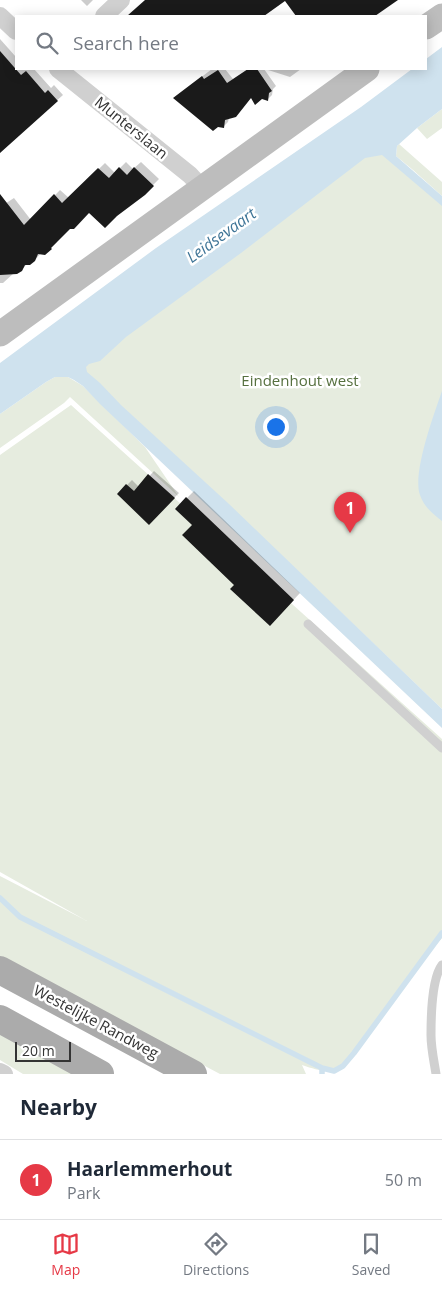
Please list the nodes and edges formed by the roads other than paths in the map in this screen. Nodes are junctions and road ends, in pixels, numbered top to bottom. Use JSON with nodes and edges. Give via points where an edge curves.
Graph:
{"nodes":[{"id":1,"x":122,"y":0,"type":"edge"},
{"id":2,"x":105,"y":15,"type":"edge"},
{"id":3,"x":0,"y":16,"type":"edge"},
{"id":4,"x":442,"y":16,"type":"edge"},
{"id":5,"x":427,"y":26,"type":"edge"},
{"id":6,"x":15,"y":30,"type":"edge"},
{"id":7,"x":59,"y":70,"type":"edge"},
{"id":8,"x":366,"y":70,"type":"edge"},
{"id":9,"x":202,"y":188,"type":"junction"},
{"id":10,"x":0,"y":334,"type":"edge"},
{"id":11,"x":308,"y":624,"type":"dead end"},
{"id":12,"x":442,"y":748,"type":"edge"},
{"id":13,"x":442,"y":965,"type":"edge"},
{"id":14,"x":0,"y":970,"type":"edge"},
{"id":15,"x":0,"y":1019,"type":"edge"},
{"id":16,"x":0,"y":1072,"type":"edge"},
{"id":17,"x":4,"y":1074,"type":"edge"},
{"id":18,"x":100,"y":1074,"type":"edge"},
{"id":19,"x":193,"y":1074,"type":"edge"},
{"id":20,"x":436,"y":1074,"type":"edge"}],
"edges":[{"from":1,"to":2,"type":"street"},
{"from":3,"to":6,"type":"street"},
{"from":4,"to":5,"type":"main road"},
{"from":7,"to":9,"type":"street","name":"Munterslaan"},
{"from":8,"to":9,"type":"main road"},
{"from":9,"to":10,"type":"main road"},
{"from":11,"to":12,"type":"lane"},
{"from":13,"to":20,"type":"lane","via":[[434,989],[430,1036]]},
{"from":14,"to":19,"type":"main road","name":"Westelijke Randweg"},
{"from":15,"to":18,"type":"main road"},
{"from":16,"to":17,"type":"street"}]}
